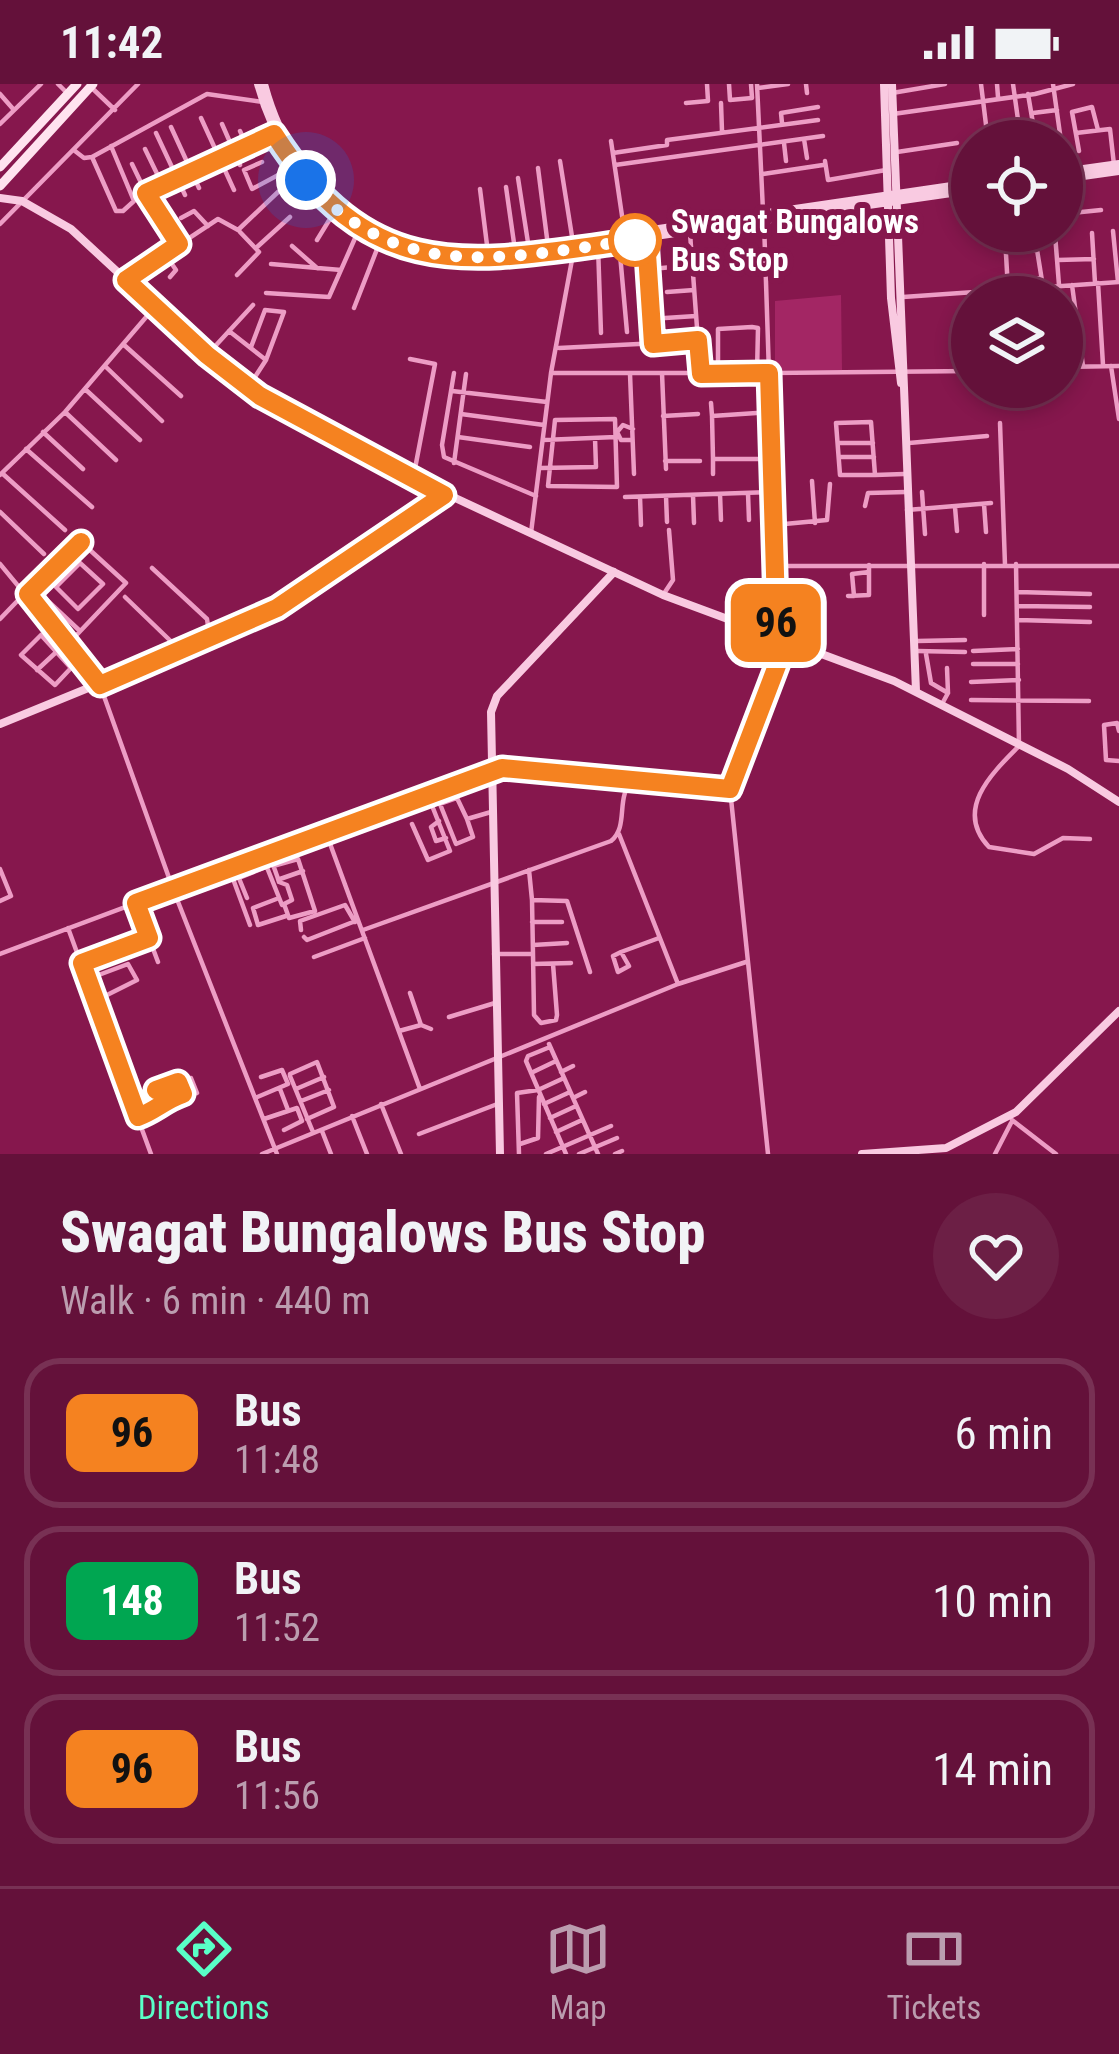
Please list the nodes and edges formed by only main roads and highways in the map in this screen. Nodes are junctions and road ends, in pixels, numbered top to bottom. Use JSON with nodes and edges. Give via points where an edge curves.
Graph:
{"nodes":[{"id":1,"x":76,"y":84,"type":"edge"},
{"id":2,"x":91,"y":86,"type":"edge"},
{"id":3,"x":0,"y":167,"type":"edge"},
{"id":4,"x":1,"y":182,"type":"edge"}],
"edges":[{"from":1,"to":3,"type":"main road"},
{"from":2,"to":4,"type":"main road"}]}
